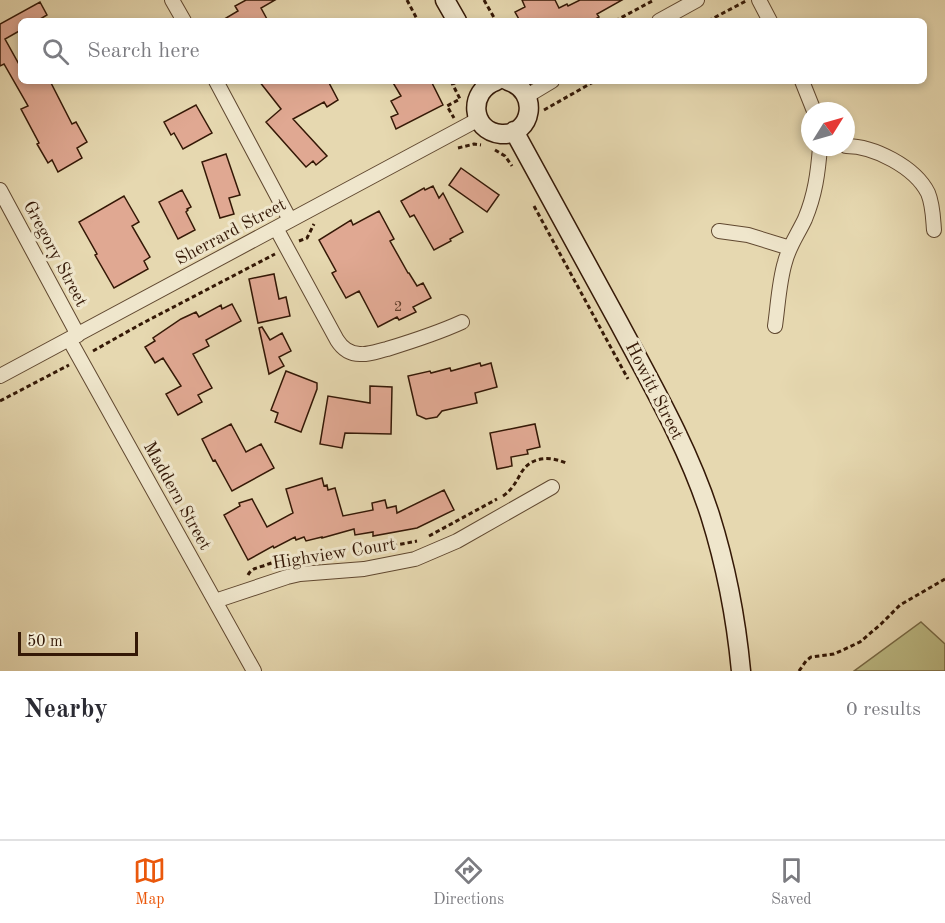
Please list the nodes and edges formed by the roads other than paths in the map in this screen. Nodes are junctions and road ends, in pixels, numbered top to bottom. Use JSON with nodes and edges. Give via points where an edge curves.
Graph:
{"nodes":[{"id":1,"x":172,"y":0,"type":"edge"},
{"id":2,"x":446,"y":0,"type":"edge"},
{"id":3,"x":697,"y":0,"type":"edge"},
{"id":4,"x":759,"y":0,"type":"edge"},
{"id":5,"x":181,"y":18,"type":"edge"},
{"id":6,"x":455,"y":18,"type":"edge"},
{"id":7,"x":664,"y":18,"type":"edge"},
{"id":8,"x":768,"y":18,"type":"edge"},
{"id":9,"x":218,"y":84,"type":"edge"},
{"id":10,"x":492,"y":84,"type":"edge"},
{"id":11,"x":513,"y":84,"type":"edge"},
{"id":12,"x":547,"y":84,"type":"edge"},
{"id":13,"x":803,"y":84,"type":"edge"},
{"id":14,"x":527,"y":96,"type":"junction"},
{"id":15,"x":810,"y":102,"type":"edge"},
{"id":16,"x":479,"y":119,"type":"junction"},
{"id":17,"x":518,"y":139,"type":"junction"},
{"id":18,"x":855,"y":147,"type":"edge"},
{"id":19,"x":819,"y":156,"type":"edge"},
{"id":20,"x":0,"y":190,"type":"edge"},
{"id":21,"x":290,"y":220,"type":"junction"},
{"id":22,"x":276,"y":228,"type":"junction"},
{"id":23,"x":934,"y":230,"type":"dead end"},
{"id":24,"x":719,"y":231,"type":"dead end"},
{"id":25,"x":789,"y":248,"type":"junction"},
{"id":26,"x":462,"y":322,"type":"dead end"},
{"id":27,"x":775,"y":326,"type":"dead end"},
{"id":28,"x":74,"y":337,"type":"junction"},
{"id":29,"x":0,"y":376,"type":"edge"},
{"id":30,"x":552,"y":487,"type":"dead end"},
{"id":31,"x":215,"y":601,"type":"junction"},
{"id":32,"x":254,"y":671,"type":"edge"},
{"id":33,"x":741,"y":671,"type":"edge"}],
"edges":[{"from":1,"to":5,"type":"street"},
{"from":2,"to":6,"type":"street"},
{"from":3,"to":7,"type":"street"},
{"from":4,"to":8,"type":"street"},
{"from":9,"to":21,"type":"street"},
{"from":10,"to":16,"type":"street","via":[[477,98]]},
{"from":11,"to":14,"type":"street"},
{"from":12,"to":14,"type":"street"},
{"from":13,"to":15,"type":"street"},
{"from":14,"to":17,"type":"street","via":[[528,114]]},
{"from":16,"to":17,"type":"street","via":[[494,132]]},
{"from":16,"to":21,"type":"street","name":"Sherrard Street"},
{"from":17,"to":33,"type":"street","name":"Howitt Street","via":[[652,383],[687,456],[710,515],[724,568]]},
{"from":18,"to":23,"type":"street","via":[[880,153],[917,178],[932,204]]},
{"from":19,"to":25,"type":"street","via":[[810,205]]},
{"from":20,"to":28,"type":"street","name":"Gregory Street"},
{"from":21,"to":22,"type":"street","name":"Sherrard Street"},
{"from":22,"to":26,"type":"street","via":[[337,340],[352,353],[371,353]]},
{"from":22,"to":28,"type":"street","name":"Sherrard Street"},
{"from":24,"to":25,"type":"street"},
{"from":25,"to":27,"type":"street"},
{"from":28,"to":29,"type":"street","name":"Sherrard Street"},
{"from":28,"to":31,"type":"street","name":"Maddern Street","via":[[80,358]]},
{"from":30,"to":31,"type":"street","name":"Highview Court","via":[[457,541],[415,559],[364,569],[300,574]]},
{"from":31,"to":32,"type":"street","name":"Maddern Street"}]}
